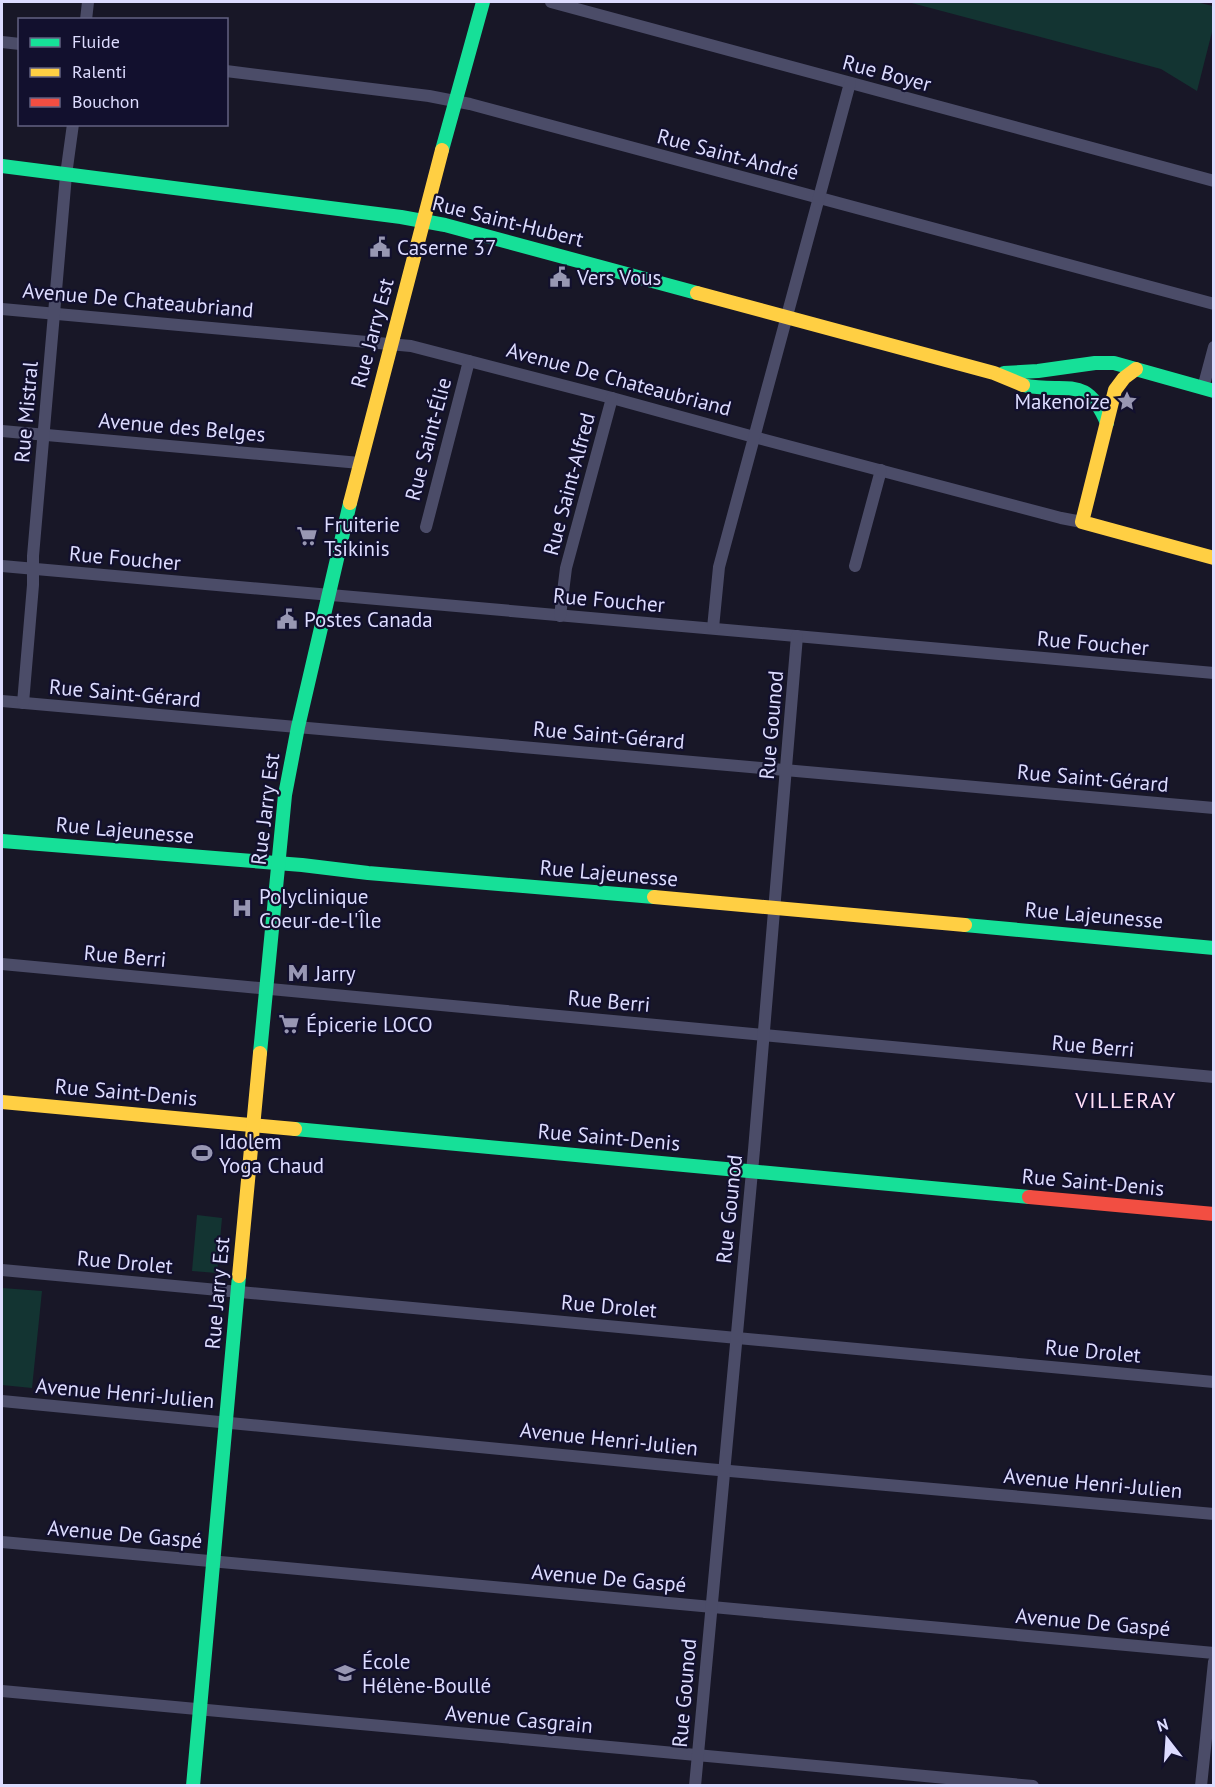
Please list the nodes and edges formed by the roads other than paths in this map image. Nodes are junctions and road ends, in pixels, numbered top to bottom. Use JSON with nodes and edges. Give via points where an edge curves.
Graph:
{"nodes":[{"id":1,"x":88,"y":2,"type":"edge"},
{"id":2,"x":483,"y":2,"type":"edge"},
{"id":3,"x":551,"y":2,"type":"edge"},
{"id":4,"x":86,"y":18,"type":"edge"},
{"id":5,"x":2,"y":42,"type":"edge"},
{"id":6,"x":18,"y":44,"type":"edge"},
{"id":7,"x":228,"y":70,"type":"edge"},
{"id":8,"x":850,"y":83,"type":"junction"},
{"id":9,"x":456,"y":101,"type":"junction"},
{"id":10,"x":73,"y":126,"type":"edge"},
{"id":11,"x":2,"y":166,"type":"edge"},
{"id":12,"x":66,"y":175,"type":"junction"},
{"id":13,"x":1214,"y":181,"type":"edge"},
{"id":14,"x":819,"y":199,"type":"junction"},
{"id":15,"x":423,"y":221,"type":"junction"},
{"id":16,"x":1214,"y":304,"type":"edge"},
{"id":17,"x":2,"y":309,"type":"edge"},
{"id":18,"x":54,"y":314,"type":"junction"},
{"id":19,"x":785,"y":316,"type":"junction"},
{"id":20,"x":390,"y":344,"type":"junction"},
{"id":21,"x":1214,"y":347,"type":"edge"},
{"id":22,"x":469,"y":361,"type":"junction"},
{"id":23,"x":1136,"y":369,"type":"junction"},
{"id":24,"x":994,"y":374,"type":"junction"},
{"id":25,"x":1208,"y":389,"type":"edge"},
{"id":26,"x":612,"y":398,"type":"junction"},
{"id":27,"x":1107,"y":423,"type":"junction"},
{"id":28,"x":2,"y":431,"type":"edge"},
{"id":29,"x":44,"y":435,"type":"junction"},
{"id":30,"x":754,"y":437,"type":"junction"},
{"id":31,"x":360,"y":463,"type":"junction"},
{"id":32,"x":881,"y":470,"type":"junction"},
{"id":33,"x":1082,"y":522,"type":"junction"},
{"id":34,"x":426,"y":526,"type":"dead end"},
{"id":35,"x":1214,"y":558,"type":"edge"},
{"id":36,"x":2,"y":566,"type":"edge"},
{"id":37,"x":855,"y":566,"type":"dead end"},
{"id":38,"x":33,"y":569,"type":"junction"},
{"id":39,"x":328,"y":596,"type":"junction"},
{"id":40,"x":560,"y":616,"type":"junction"},
{"id":41,"x":713,"y":628,"type":"junction"},
{"id":42,"x":797,"y":636,"type":"junction"},
{"id":43,"x":1214,"y":673,"type":"edge"},
{"id":44,"x":2,"y":701,"type":"edge"},
{"id":45,"x":23,"y":703,"type":"junction"},
{"id":46,"x":298,"y":727,"type":"junction"},
{"id":47,"x":787,"y":770,"type":"junction"},
{"id":48,"x":1214,"y":808,"type":"edge"},
{"id":49,"x":2,"y":841,"type":"edge"},
{"id":50,"x":278,"y":863,"type":"junction"},
{"id":51,"x":775,"y":908,"type":"junction"},
{"id":52,"x":1214,"y":948,"type":"edge"},
{"id":53,"x":2,"y":964,"type":"edge"},
{"id":54,"x":266,"y":989,"type":"junction"},
{"id":55,"x":764,"y":1034,"type":"junction"},
{"id":56,"x":1214,"y":1077,"type":"edge"},
{"id":57,"x":2,"y":1102,"type":"edge"},
{"id":58,"x":253,"y":1125,"type":"junction"},
{"id":59,"x":752,"y":1172,"type":"junction"},
{"id":60,"x":1214,"y":1214,"type":"edge"},
{"id":61,"x":2,"y":1270,"type":"edge"},
{"id":62,"x":239,"y":1292,"type":"junction"},
{"id":63,"x":736,"y":1337,"type":"junction"},
{"id":64,"x":1214,"y":1382,"type":"edge"},
{"id":65,"x":2,"y":1401,"type":"edge"},
{"id":66,"x":227,"y":1422,"type":"junction"},
{"id":67,"x":724,"y":1470,"type":"junction"},
{"id":68,"x":1214,"y":1514,"type":"edge"},
{"id":69,"x":2,"y":1542,"type":"edge"},
{"id":70,"x":214,"y":1562,"type":"junction"},
{"id":71,"x":711,"y":1606,"type":"junction"},
{"id":72,"x":1214,"y":1653,"type":"edge"},
{"id":73,"x":1214,"y":1662,"type":"edge"},
{"id":74,"x":2,"y":1691,"type":"edge"},
{"id":75,"x":200,"y":1710,"type":"junction"},
{"id":76,"x":698,"y":1756,"type":"junction"},
{"id":77,"x":194,"y":1785,"type":"edge"},
{"id":78,"x":695,"y":1785,"type":"edge"},
{"id":79,"x":1033,"y":1785,"type":"edge"},
{"id":80,"x":1201,"y":1785,"type":"edge"}],
"edges":[{"from":1,"to":4,"type":"street"},
{"from":2,"to":9,"type":"main road","name":"Rue Jarry Est"},
{"from":3,"to":8,"type":"street","name":"Rue Boyer"},
{"from":5,"to":6,"type":"street"},
{"from":7,"to":9,"type":"street","name":"Rue Saint-André"},
{"from":8,"to":13,"type":"street","name":"Rue Boyer"},
{"from":8,"to":14,"type":"street"},
{"from":9,"to":14,"type":"street","name":"Rue Saint-André"},
{"from":9,"to":15,"type":"main road","name":"Rue Jarry Est"},
{"from":10,"to":12,"type":"street","name":"Rue Mistral"},
{"from":11,"to":12,"type":"main road","name":"Rue Saint-Hubert"},
{"from":12,"to":15,"type":"main road","name":"Rue Saint-Hubert"},
{"from":12,"to":18,"type":"street","name":"Rue Mistral"},
{"from":14,"to":16,"type":"street","name":"Rue Saint-André"},
{"from":14,"to":19,"type":"street"},
{"from":15,"to":19,"type":"main road","name":"Rue Saint-Hubert"},
{"from":15,"to":20,"type":"main road","name":"Rue Jarry Est"},
{"from":17,"to":18,"type":"street","name":"Avenue De Chateaubriand"},
{"from":18,"to":20,"type":"street","name":"Avenue De Chateaubriand"},
{"from":18,"to":29,"type":"street","name":"Rue Mistral"},
{"from":19,"to":24,"type":"main road","name":"Rue Saint-Hubert"},
{"from":19,"to":30,"type":"street"},
{"from":20,"to":22,"type":"street","name":"Avenue De Chateaubriand"},
{"from":20,"to":31,"type":"main road","name":"Rue Jarry Est"},
{"from":21,"to":25,"type":"street"},
{"from":22,"to":26,"type":"street","name":"Avenue De Chateaubriand"},
{"from":22,"to":34,"type":"street","name":"Rue Saint-Élie"},
{"from":23,"to":24,"type":"main road","name":"Rue Saint-Hubert","via":[[1106,363]]},
{"from":23,"to":25,"type":"main road","name":"Rue Saint-Hubert"},
{"from":23,"to":27,"type":"main road","via":[[1126,374],[1115,390]]},
{"from":24,"to":27,"type":"main road","name":"Rue Saint-Hubert","via":[[1023,385],[1085,391],[1097,400]]},
{"from":26,"to":30,"type":"street","name":"Avenue De Chateaubriand"},
{"from":26,"to":40,"type":"street","name":"Rue Saint-Alfred","via":[[566,568]]},
{"from":27,"to":33,"type":"main road"},
{"from":28,"to":29,"type":"street","name":"Avenue des Belges"},
{"from":29,"to":31,"type":"street","name":"Avenue des Belges"},
{"from":29,"to":38,"type":"street","name":"Rue Mistral"},
{"from":30,"to":32,"type":"street","name":"Avenue De Chateaubriand"},
{"from":30,"to":41,"type":"street","via":[[719,567]]},
{"from":31,"to":39,"type":"main road","name":"Rue Jarry Est"},
{"from":32,"to":33,"type":"street","name":"Avenue De Chateaubriand"},
{"from":32,"to":37,"type":"street"},
{"from":33,"to":35,"type":"main road","name":"Avenue De Chateaubriand"},
{"from":36,"to":38,"type":"street","name":"Rue Foucher"},
{"from":38,"to":39,"type":"street","name":"Rue Foucher"},
{"from":38,"to":45,"type":"street","name":"Rue Mistral"},
{"from":39,"to":40,"type":"street","name":"Rue Foucher"},
{"from":39,"to":46,"type":"main road","name":"Rue Jarry Est"},
{"from":40,"to":41,"type":"street","name":"Rue Foucher"},
{"from":41,"to":42,"type":"street","name":"Rue Foucher"},
{"from":42,"to":43,"type":"street","name":"Rue Foucher"},
{"from":42,"to":47,"type":"street","name":"Rue Gounod"},
{"from":44,"to":45,"type":"street","name":"Rue Saint-Gérard"},
{"from":45,"to":46,"type":"street","name":"Rue Saint-Gérard"},
{"from":46,"to":47,"type":"street","name":"Rue Saint-Gérard"},
{"from":46,"to":50,"type":"main road","name":"Rue Jarry Est"},
{"from":47,"to":48,"type":"street","name":"Rue Saint-Gérard"},
{"from":47,"to":51,"type":"street","name":"Rue Gounod"},
{"from":49,"to":50,"type":"main road","name":"Rue Lajeunesse"},
{"from":50,"to":51,"type":"main road","name":"Rue Lajeunesse"},
{"from":50,"to":54,"type":"main road","name":"Rue Jarry Est"},
{"from":51,"to":52,"type":"main road","name":"Rue Lajeunesse"},
{"from":51,"to":55,"type":"street","name":"Rue Gounod"},
{"from":53,"to":54,"type":"street","name":"Rue Berri"},
{"from":54,"to":55,"type":"street","name":"Rue Berri"},
{"from":54,"to":58,"type":"main road","name":"Rue Jarry Est"},
{"from":55,"to":56,"type":"street","name":"Rue Berri"},
{"from":55,"to":59,"type":"street","name":"Rue Gounod"},
{"from":57,"to":58,"type":"main road","name":"Rue Saint-Denis"},
{"from":58,"to":59,"type":"main road","name":"Rue Saint-Denis"},
{"from":58,"to":62,"type":"main road","name":"Rue Jarry Est"},
{"from":59,"to":60,"type":"main road","name":"Rue Saint-Denis"},
{"from":59,"to":63,"type":"street","name":"Rue Gounod"},
{"from":61,"to":62,"type":"street","name":"Rue Drolet"},
{"from":62,"to":63,"type":"street","name":"Rue Drolet"},
{"from":62,"to":66,"type":"main road","name":"Rue Jarry Est"},
{"from":63,"to":64,"type":"street","name":"Rue Drolet"},
{"from":63,"to":67,"type":"street","name":"Rue Gounod"},
{"from":65,"to":66,"type":"street","name":"Avenue Henri-Julien"},
{"from":66,"to":67,"type":"street","name":"Avenue Henri-Julien"},
{"from":66,"to":70,"type":"main road","name":"Rue Jarry Est"},
{"from":67,"to":68,"type":"street","name":"Avenue Henri-Julien"},
{"from":67,"to":71,"type":"street","name":"Rue Gounod"},
{"from":69,"to":70,"type":"street","name":"Avenue De Gaspé"},
{"from":70,"to":71,"type":"street","name":"Avenue De Gaspé"},
{"from":70,"to":75,"type":"main road","name":"Rue Jarry Est"},
{"from":71,"to":72,"type":"street","name":"Avenue De Gaspé"},
{"from":71,"to":76,"type":"street","name":"Rue Gounod"},
{"from":73,"to":80,"type":"street"},
{"from":74,"to":75,"type":"street","name":"Avenue Casgrain"},
{"from":75,"to":76,"type":"street","name":"Avenue Casgrain"},
{"from":75,"to":77,"type":"main road","name":"Rue Jarry Est"},
{"from":76,"to":78,"type":"street","name":"Rue Gounod"},
{"from":76,"to":79,"type":"street","name":"Avenue Casgrain"}]}
